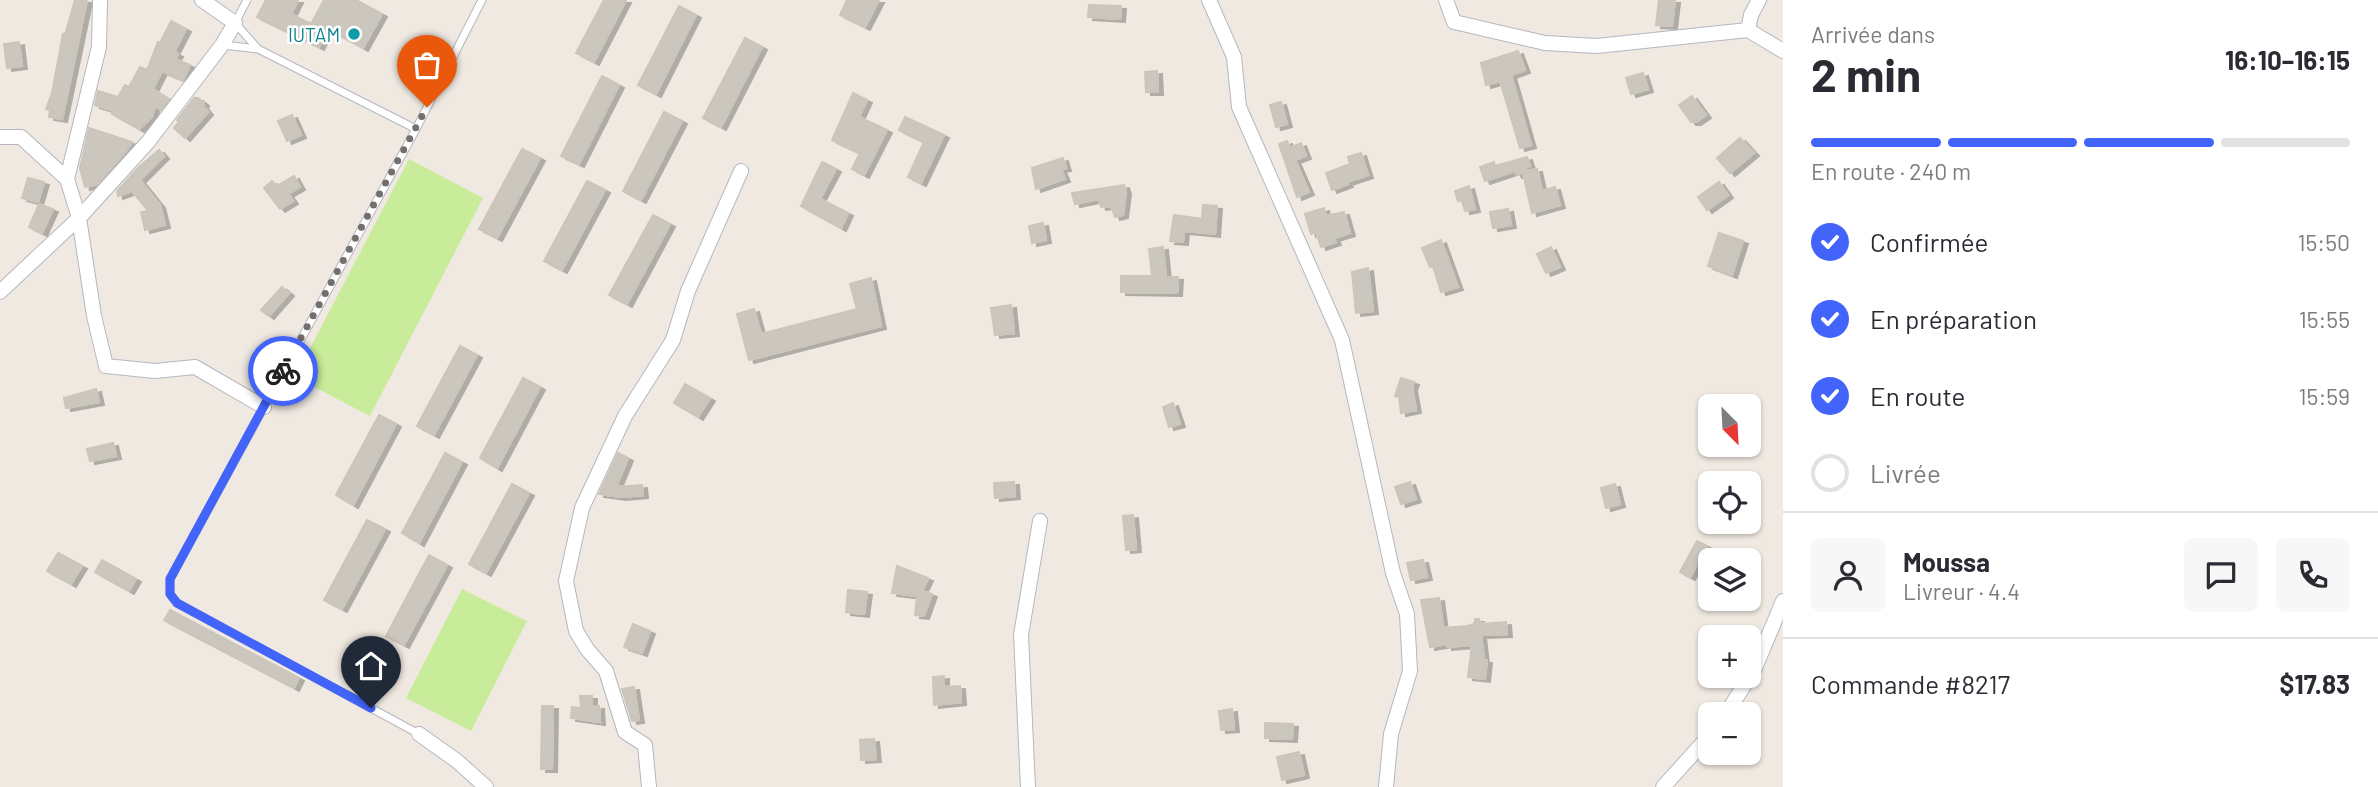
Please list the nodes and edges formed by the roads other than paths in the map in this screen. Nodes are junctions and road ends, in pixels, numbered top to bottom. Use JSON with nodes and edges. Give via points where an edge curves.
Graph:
{"nodes":[{"id":1,"x":100,"y":0,"type":"edge"},
{"id":2,"x":202,"y":0,"type":"edge"},
{"id":3,"x":247,"y":0,"type":"edge"},
{"id":4,"x":482,"y":0,"type":"edge"},
{"id":5,"x":1209,"y":0,"type":"edge"},
{"id":6,"x":1446,"y":0,"type":"edge"},
{"id":7,"x":1759,"y":0,"type":"edge"},
{"id":8,"x":234,"y":23,"type":"junction"},
{"id":9,"x":1748,"y":30,"type":"junction"},
{"id":10,"x":222,"y":45,"type":"junction"},
{"id":11,"x":258,"y":49,"type":"junction"},
{"id":12,"x":1783,"y":51,"type":"edge"},
{"id":13,"x":416,"y":129,"type":"junction"},
{"id":14,"x":0,"y":137,"type":"edge"},
{"id":15,"x":741,"y":171,"type":"dead end"},
{"id":16,"x":67,"y":179,"type":"junction"},
{"id":17,"x":79,"y":218,"type":"junction"},
{"id":18,"x":0,"y":292,"type":"edge"},
{"id":19,"x":264,"y":407,"type":"junction"},
{"id":20,"x":1040,"y":521,"type":"dead end"},
{"id":21,"x":1783,"y":601,"type":"edge"},
{"id":22,"x":1734,"y":702,"type":"edge"},
{"id":23,"x":419,"y":734,"type":"joint"},
{"id":24,"x":1698,"y":748,"type":"edge"},
{"id":25,"x":478,"y":784,"type":"edge"},
{"id":26,"x":649,"y":787,"type":"edge"},
{"id":27,"x":1028,"y":787,"type":"edge"},
{"id":28,"x":1386,"y":787,"type":"edge"},
{"id":29,"x":1663,"y":787,"type":"edge"}],
"edges":[{"from":1,"to":16,"type":"street","via":[[99,47]]},
{"from":2,"to":8,"type":"street"},
{"from":3,"to":8,"type":"lane"},
{"from":4,"to":13,"type":"lane"},
{"from":5,"to":28,"type":"street","via":[[1234,57],[1240,107],[1342,340],[1393,573],[1407,614],[1410,671],[1391,734]]},
{"from":6,"to":9,"type":"street","via":[[1454,22],[1545,43],[1597,46]]},
{"from":7,"to":9,"type":"street"},
{"from":8,"to":10,"type":"street"},
{"from":8,"to":11,"type":"lane"},
{"from":9,"to":12,"type":"street"},
{"from":10,"to":11,"type":"lane"},
{"from":10,"to":17,"type":"street","via":[[148,142]]},
{"from":11,"to":13,"type":"lane"},
{"from":13,"to":19,"type":"lane"},
{"from":14,"to":16,"type":"street","via":[[21,137]]},
{"from":15,"to":26,"type":"street","via":[[688,292],[673,340],[625,416],[583,508],[566,580],[576,631],[606,671],[625,732],[645,745]]},
{"from":16,"to":17,"type":"street"},
{"from":17,"to":18,"type":"street"},
{"from":17,"to":19,"type":"street","via":[[106,366],[155,371],[195,367]]},
{"from":19,"to":23,"type":"lane","via":[[170,579],[170,594],[177,603]]},
{"from":20,"to":27,"type":"street","via":[[1021,635]]},
{"from":21,"to":22,"type":"street","via":[[1755,668]]},
{"from":23,"to":25,"type":"street","via":[[457,761]]},
{"from":24,"to":29,"type":"street"}]}
